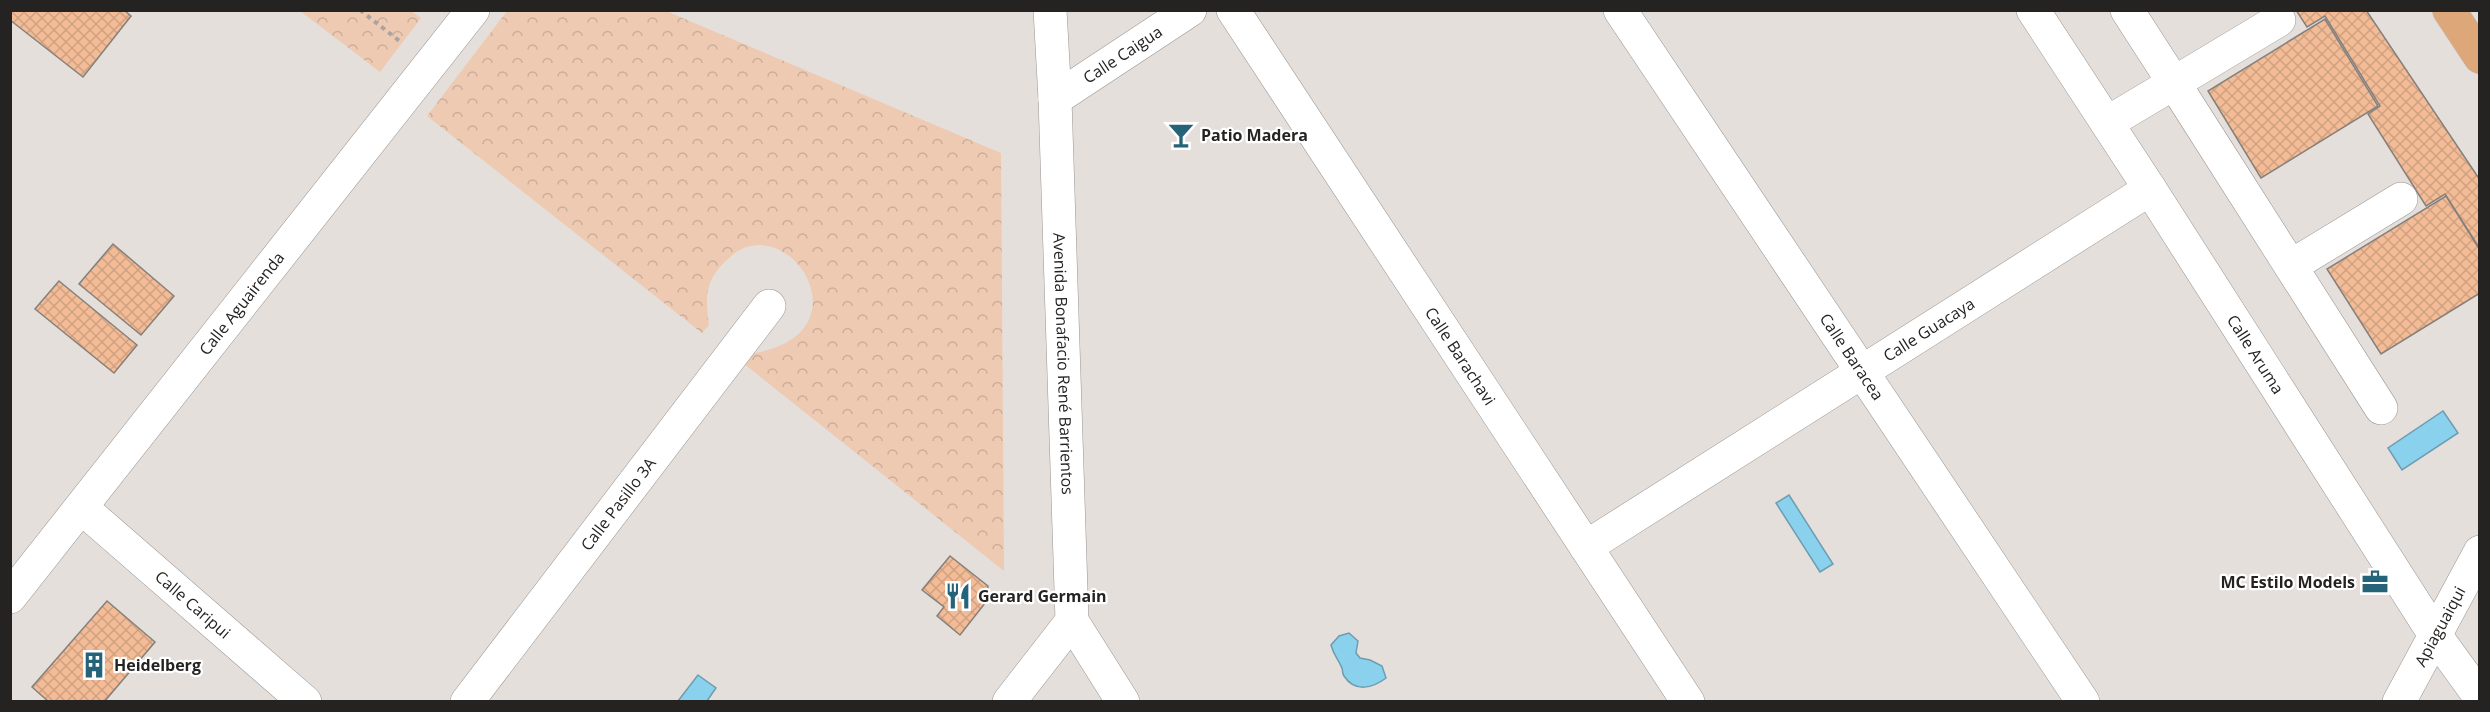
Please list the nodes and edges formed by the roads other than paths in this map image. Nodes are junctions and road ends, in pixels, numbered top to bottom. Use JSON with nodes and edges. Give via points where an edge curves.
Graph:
{"nodes":[{"id":1,"x":473,"y":10,"type":"edge"},
{"id":2,"x":1050,"y":10,"type":"edge"},
{"id":3,"x":1190,"y":10,"type":"edge"},
{"id":4,"x":1233,"y":10,"type":"edge"},
{"id":5,"x":1620,"y":10,"type":"edge"},
{"id":6,"x":2033,"y":10,"type":"edge"},
{"id":7,"x":2127,"y":10,"type":"edge"},
{"id":8,"x":2449,"y":10,"type":"edge"},
{"id":9,"x":2279,"y":20,"type":"dead end"},
{"id":10,"x":2480,"y":57,"type":"edge"},
{"id":11,"x":2175,"y":83,"type":"junction"},
{"id":12,"x":1056,"y":99,"type":"junction"},
{"id":13,"x":2107,"y":123,"type":"junction"},
{"id":14,"x":2150,"y":189,"type":"junction"},
{"id":15,"x":2401,"y":199,"type":"dead end"},
{"id":16,"x":2291,"y":266,"type":"junction"},
{"id":17,"x":769,"y":306,"type":"dead end"},
{"id":18,"x":1861,"y":373,"type":"junction"},
{"id":19,"x":2381,"y":408,"type":"dead end"},
{"id":20,"x":82,"y":508,"type":"junction"},
{"id":21,"x":1586,"y":547,"type":"junction"},
{"id":22,"x":2480,"y":552,"type":"edge"},
{"id":23,"x":10,"y":597,"type":"edge"},
{"id":24,"x":1072,"y":621,"type":"junction"},
{"id":25,"x":2435,"y":635,"type":"junction"},
{"id":26,"x":2480,"y":698,"type":"edge"},
{"id":27,"x":305,"y":702,"type":"edge"},
{"id":28,"x":467,"y":702,"type":"edge"},
{"id":29,"x":1009,"y":702,"type":"edge"},
{"id":30,"x":1123,"y":702,"type":"edge"},
{"id":31,"x":1688,"y":702,"type":"edge"},
{"id":32,"x":2083,"y":702,"type":"edge"},
{"id":33,"x":2399,"y":702,"type":"edge"}],
"edges":[{"from":1,"to":20,"type":"street","name":"Calle Aguairenda"},
{"from":2,"to":12,"type":"street","name":"Avenida Bonafacio René Barrientos"},
{"from":3,"to":12,"type":"street","name":"Calle Caigua"},
{"from":4,"to":21,"type":"street","name":"Calle Barachavi"},
{"from":5,"to":18,"type":"street","name":"Calle Baracea"},
{"from":6,"to":13,"type":"street","name":"Calle Aruma"},
{"from":7,"to":11,"type":"street"},
{"from":8,"to":10,"type":"main road"},
{"from":9,"to":11,"type":"street"},
{"from":11,"to":13,"type":"street"},
{"from":11,"to":16,"type":"street"},
{"from":12,"to":24,"type":"street","name":"Avenida Bonafacio René Barrientos"},
{"from":13,"to":14,"type":"street","name":"Calle Aruma"},
{"from":14,"to":18,"type":"street","name":"Calle Guacaya"},
{"from":14,"to":25,"type":"street","name":"Calle Aruma"},
{"from":15,"to":16,"type":"street"},
{"from":16,"to":19,"type":"street"},
{"from":17,"to":28,"type":"street","name":"Calle Pasillo 3A"},
{"from":18,"to":21,"type":"street","name":"Calle Guacaya"},
{"from":18,"to":32,"type":"street","name":"Calle Baracea"},
{"from":20,"to":23,"type":"street","name":"Calle Aguairenda"},
{"from":20,"to":27,"type":"street","name":"Calle Caripui"},
{"from":21,"to":31,"type":"street","name":"Calle Barachavi"},
{"from":22,"to":25,"type":"street","name":"Apiaguaiqui"},
{"from":24,"to":29,"type":"street"},
{"from":24,"to":30,"type":"street"},
{"from":25,"to":26,"type":"street","name":"Calle Aruma"},
{"from":25,"to":33,"type":"street","name":"Apiaguaiqui"}]}
